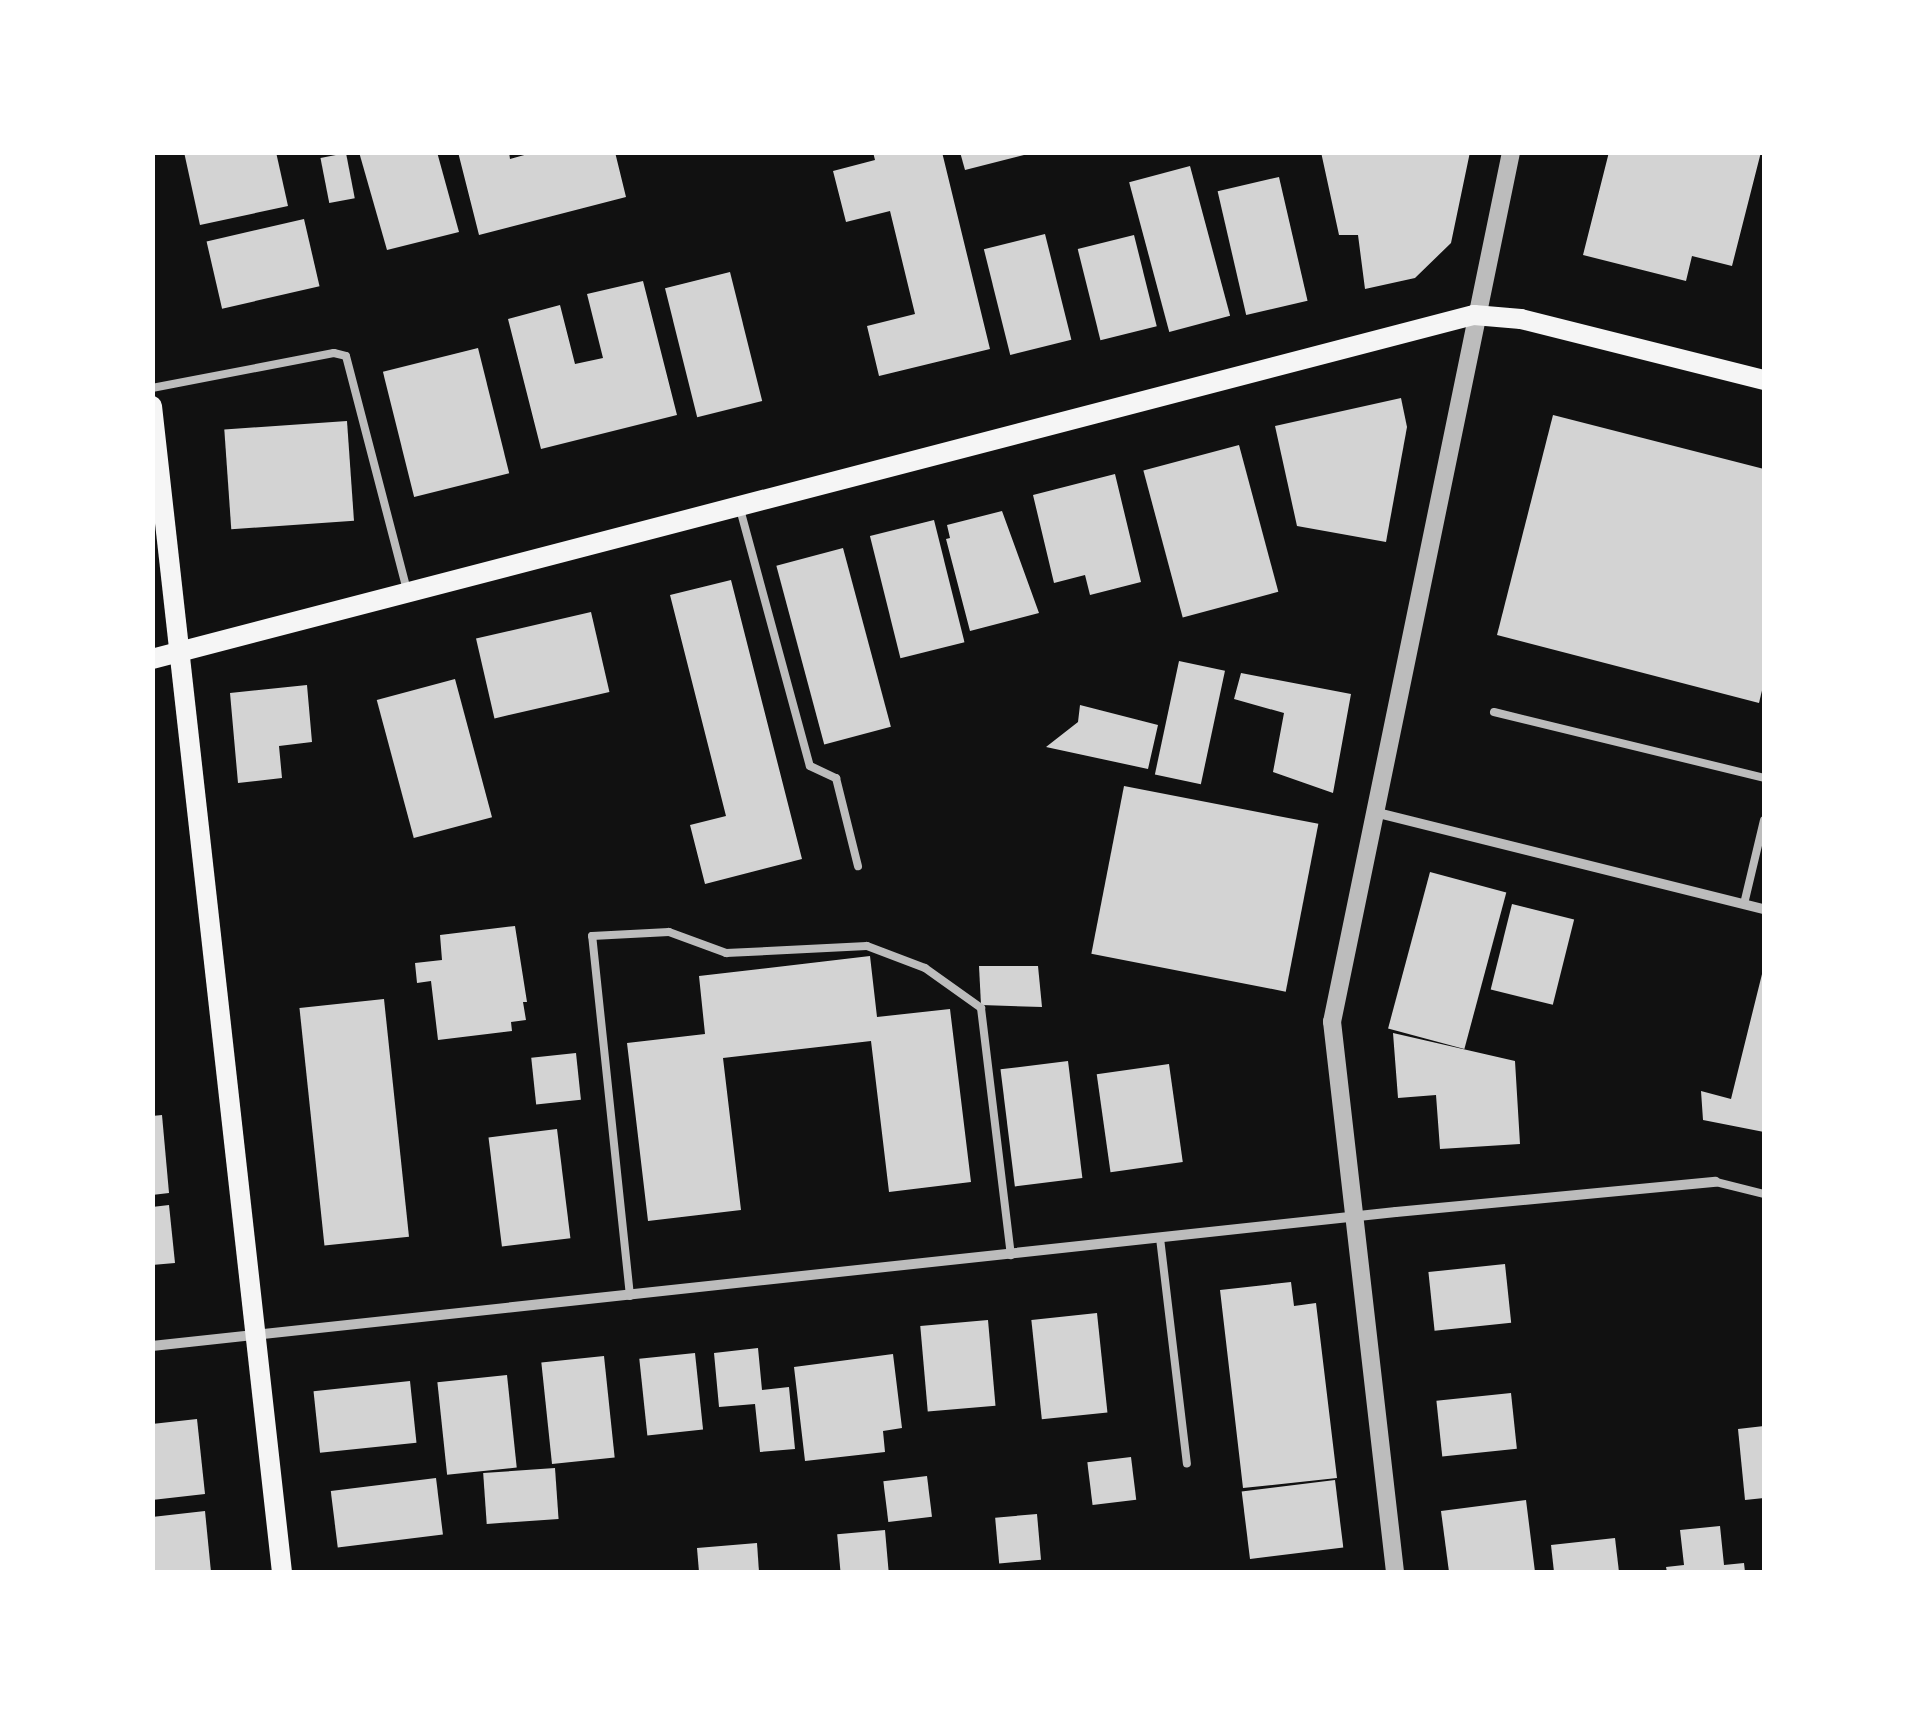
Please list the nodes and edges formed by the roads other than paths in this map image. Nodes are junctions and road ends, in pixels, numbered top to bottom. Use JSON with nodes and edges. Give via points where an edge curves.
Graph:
{"nodes":[{"id":1,"x":1512,"y":152,"type":"edge"},
{"id":2,"x":1474,"y":315,"type":"junction"},
{"id":3,"x":1764,"y":380,"type":"edge"},
{"id":4,"x":152,"y":388,"type":"edge"},
{"id":5,"x":152,"y":406,"type":"edge"},
{"id":6,"x":738,"y":504,"type":"junction"},
{"id":7,"x":406,"y":591,"type":"junction"},
{"id":8,"x":180,"y":650,"type":"junction"},
{"id":9,"x":152,"y":658,"type":"edge"},
{"id":10,"x":1494,"y":712,"type":"dead end"},
{"id":11,"x":1764,"y":778,"type":"edge"},
{"id":12,"x":1373,"y":812,"type":"junction"},
{"id":13,"x":1764,"y":820,"type":"edge"},
{"id":14,"x":858,"y":866,"type":"dead end"},
{"id":15,"x":1744,"y":904,"type":"junction"},
{"id":16,"x":1764,"y":908,"type":"edge"},
{"id":17,"x":1716,"y":1182,"type":"joint"},
{"id":18,"x":1764,"y":1194,"type":"edge"},
{"id":19,"x":1354,"y":1217,"type":"junction"},
{"id":20,"x":1160,"y":1238,"type":"junction"},
{"id":21,"x":1010,"y":1255,"type":"junction"},
{"id":22,"x":630,"y":1296,"type":"junction"},
{"id":23,"x":258,"y":1334,"type":"junction"},
{"id":24,"x":152,"y":1346,"type":"edge"},
{"id":25,"x":1186,"y":1464,"type":"dead end"},
{"id":26,"x":282,"y":1572,"type":"edge"},
{"id":27,"x":1395,"y":1572,"type":"edge"}],
"edges":[{"from":1,"to":2,"type":"street"},
{"from":2,"to":3,"type":"main road","via":[[1521,320]]},
{"from":2,"to":6,"type":"main road"},
{"from":2,"to":12,"type":"street"},
{"from":4,"to":7,"type":"lane","via":[[346,356]]},
{"from":5,"to":8,"type":"main road"},
{"from":6,"to":7,"type":"main road"},
{"from":6,"to":14,"type":"lane","via":[[810,766],[836,778]]},
{"from":7,"to":8,"type":"main road"},
{"from":8,"to":9,"type":"main road"},
{"from":8,"to":23,"type":"main road"},
{"from":10,"to":11,"type":"lane"},
{"from":12,"to":15,"type":"street"},
{"from":12,"to":19,"type":"street","via":[[1332,1022]]},
{"from":13,"to":15,"type":"lane"},
{"from":15,"to":16,"type":"street"},
{"from":17,"to":18,"type":"lane"},
{"from":17,"to":19,"type":"street"},
{"from":19,"to":20,"type":"street"},
{"from":19,"to":27,"type":"street"},
{"from":20,"to":21,"type":"street"},
{"from":20,"to":25,"type":"lane"},
{"from":21,"to":22,"type":"street"},
{"from":21,"to":22,"type":"lane","via":[[981,1008],[925,968],[866,946],[726,953],[669,932],[592,936]]},
{"from":22,"to":23,"type":"street"},
{"from":23,"to":24,"type":"street"},
{"from":23,"to":26,"type":"main road"}]}
